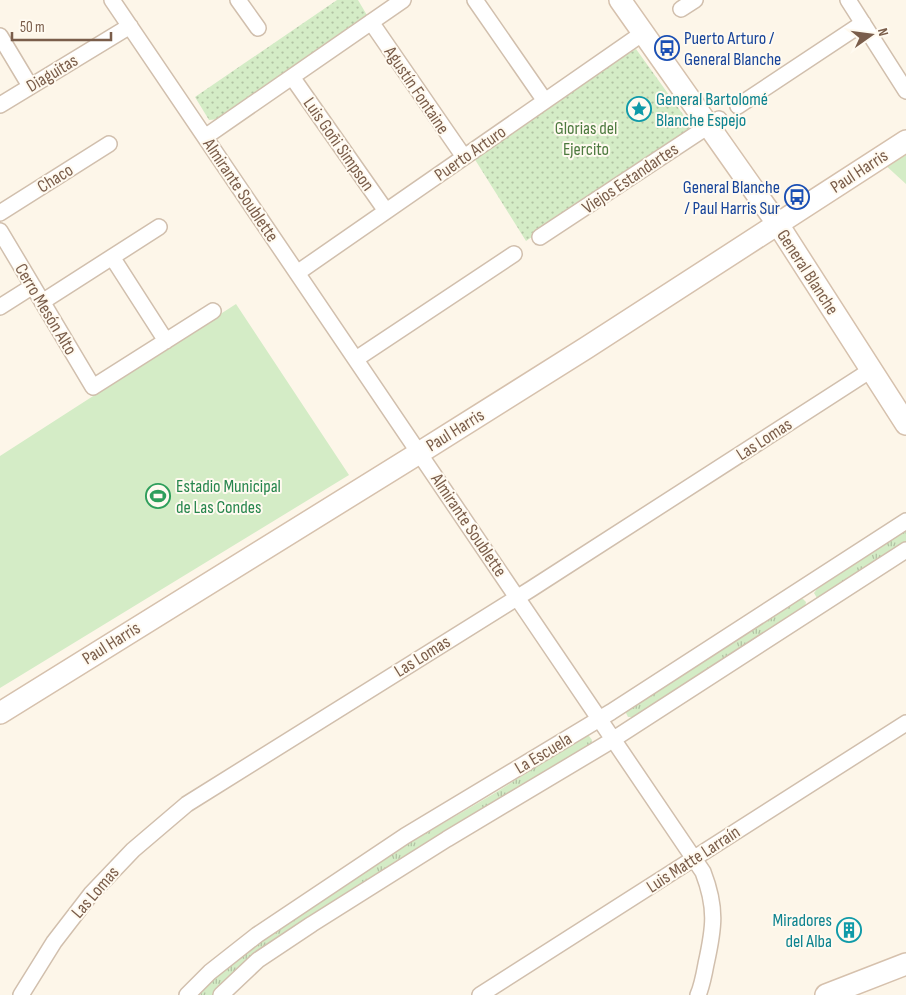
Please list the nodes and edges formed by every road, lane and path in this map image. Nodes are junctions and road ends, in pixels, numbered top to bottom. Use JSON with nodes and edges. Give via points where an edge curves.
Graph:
{"nodes":[{"id":1,"x":112,"y":0,"type":"edge"},
{"id":2,"x":238,"y":0,"type":"edge"},
{"id":3,"x":404,"y":0,"type":"edge"},
{"id":4,"x":476,"y":0,"type":"edge"},
{"id":5,"x":620,"y":0,"type":"edge"},
{"id":6,"x":695,"y":0,"type":"edge"},
{"id":7,"x":848,"y":0,"type":"edge"},
{"id":8,"x":681,"y":9,"type":"dead end"},
{"id":9,"x":371,"y":22,"type":"junction"},
{"id":10,"x":863,"y":23,"type":"junction"},
{"id":11,"x":130,"y":26,"type":"junction"},
{"id":12,"x":258,"y":28,"type":"dead end"},
{"id":13,"x":643,"y":33,"type":"junction"},
{"id":14,"x":0,"y":36,"type":"edge"},
{"id":15,"x":292,"y":77,"type":"junction"},
{"id":16,"x":30,"y":86,"type":"junction"},
{"id":17,"x":906,"y":91,"type":"edge"},
{"id":18,"x":545,"y":101,"type":"junction"},
{"id":19,"x":0,"y":105,"type":"edge"},
{"id":20,"x":738,"y":106,"type":"dead end"},
{"id":21,"x":714,"y":122,"type":"junction"},
{"id":22,"x":205,"y":137,"type":"junction"},
{"id":23,"x":906,"y":140,"type":"edge"},
{"id":24,"x":109,"y":144,"type":"dead end"},
{"id":25,"x":464,"y":157,"type":"junction"},
{"id":26,"x":386,"y":211,"type":"junction"},
{"id":27,"x":0,"y":213,"type":"edge"},
{"id":28,"x":777,"y":223,"type":"junction"},
{"id":29,"x":160,"y":227,"type":"dead end"},
{"id":30,"x":0,"y":231,"type":"edge"},
{"id":31,"x":540,"y":237,"type":"dead end"},
{"id":32,"x":514,"y":254,"type":"dead end"},
{"id":33,"x":112,"y":257,"type":"junction"},
{"id":34,"x":297,"y":273,"type":"junction"},
{"id":35,"x":33,"y":286,"type":"junction"},
{"id":36,"x":42,"y":302,"type":"junction"},
{"id":37,"x":0,"y":307,"type":"edge"},
{"id":38,"x":213,"y":311,"type":"dead end"},
{"id":39,"x":166,"y":341,"type":"junction"},
{"id":40,"x":356,"y":360,"type":"junction"},
{"id":41,"x":871,"y":370,"type":"junction"},
{"id":42,"x":906,"y":424,"type":"edge"},
{"id":43,"x":419,"y":453,"type":"junction"},
{"id":44,"x":906,"y":521,"type":"edge"},
{"id":45,"x":906,"y":550,"type":"edge"},
{"id":46,"x":805,"y":587,"type":"junction"},
{"id":47,"x":518,"y":597,"type":"junction"},
{"id":48,"x":817,"y":607,"type":"junction"},
{"id":49,"x":0,"y":712,"type":"edge"},
{"id":50,"x":600,"y":719,"type":"junction"},
{"id":51,"x":906,"y":723,"type":"edge"},
{"id":52,"x":613,"y":739,"type":"junction"},
{"id":53,"x":694,"y":858,"type":"junction"},
{"id":54,"x":906,"y":964,"type":"edge"},
{"id":55,"x":21,"y":995,"type":"edge"},
{"id":56,"x":188,"y":995,"type":"edge"},
{"id":57,"x":221,"y":995,"type":"edge"},
{"id":58,"x":480,"y":995,"type":"edge"},
{"id":59,"x":698,"y":995,"type":"edge"},
{"id":60,"x":826,"y":995,"type":"edge"}],
"edges":[{"from":1,"to":11,"type":"street","name":"Almirante Soublette"},
{"from":2,"to":12,"type":"street"},
{"from":3,"to":9,"type":"street"},
{"from":4,"to":18,"type":"street"},
{"from":5,"to":13,"type":"street","name":"General Blanche"},
{"from":6,"to":8,"type":"street"},
{"from":7,"to":10,"type":"street"},
{"from":9,"to":15,"type":"street"},
{"from":9,"to":25,"type":"street","name":"Agustín Fontaine"},
{"from":10,"to":17,"type":"street"},
{"from":10,"to":20,"type":"street"},
{"from":11,"to":16,"type":"street","name":"Diaguitas"},
{"from":11,"to":22,"type":"street","name":"Almirante Soublette"},
{"from":13,"to":18,"type":"street","name":"Puerto Arturo"},
{"from":13,"to":21,"type":"street","name":"General Blanche"},
{"from":14,"to":16,"type":"street"},
{"from":15,"to":22,"type":"street"},
{"from":15,"to":26,"type":"street","name":"Luis Goñi Simpson"},
{"from":16,"to":19,"type":"street","name":"Diaguitas"},
{"from":18,"to":25,"type":"street","name":"Puerto Arturo"},
{"from":21,"to":28,"type":"street","name":"General Blanche"},
{"from":21,"to":31,"type":"street","name":"Viejos Estandartes"},
{"from":22,"to":34,"type":"street","name":"Almirante Soublette"},
{"from":23,"to":28,"type":"street","name":"Paul Harris"},
{"from":24,"to":27,"type":"street","name":"Chaco"},
{"from":25,"to":26,"type":"street","name":"Puerto Arturo"},
{"from":26,"to":34,"type":"street","name":"Puerto Arturo"},
{"from":28,"to":41,"type":"street","name":"General Blanche"},
{"from":28,"to":43,"type":"street","name":"Paul Harris"},
{"from":29,"to":33,"type":"street"},
{"from":30,"to":35,"type":"street","name":"Cerro Mesón Alto"},
{"from":32,"to":40,"type":"street"},
{"from":33,"to":36,"type":"street"},
{"from":33,"to":39,"type":"street"},
{"from":34,"to":40,"type":"street","name":"Almirante Soublette"},
{"from":35,"to":36,"type":"street","name":"Cerro Mesón Alto"},
{"from":35,"to":37,"type":"street"},
{"from":36,"to":39,"type":"street","name":"Cerro Mesón Alto","via":[[93,387]]},
{"from":38,"to":39,"type":"street"},
{"from":40,"to":43,"type":"street","name":"Almirante Soublette"},
{"from":41,"to":42,"type":"street","name":"General Blanche"},
{"from":41,"to":47,"type":"street","name":"Las Lomas"},
{"from":43,"to":47,"type":"street","name":"Almirante Soublette"},
{"from":43,"to":49,"type":"street","name":"Paul Harris"},
{"from":44,"to":46,"type":"street","name":"La Escuela"},
{"from":45,"to":48,"type":"street","name":"La Escuela"},
{"from":46,"to":48,"type":"street"},
{"from":46,"to":50,"type":"street","name":"La Escuela"},
{"from":47,"to":50,"type":"street","name":"Almirante Soublette"},
{"from":47,"to":55,"type":"street","name":"Las Lomas","via":[[187,804],[133,850],[91,894],[54,942]]},
{"from":48,"to":52,"type":"street","name":"La Escuela"},
{"from":50,"to":52,"type":"street","name":"Almirante Soublette"},
{"from":50,"to":56,"type":"street","name":"La Escuela","via":[[405,836],[299,906],[224,960]]},
{"from":51,"to":53,"type":"street","name":"Luis Matte Larraín"},
{"from":52,"to":53,"type":"street","name":"Almirante Soublette"},
{"from":52,"to":57,"type":"street","name":"La Escuela","via":[[312,924],[258,960]]},
{"from":53,"to":58,"type":"street","name":"Luis Matte Larraín"},
{"from":53,"to":59,"type":"street","name":"Almirante Soublette","via":[[703,872],[713,906],[712,936]]},
{"from":54,"to":60,"type":"street"}]}
